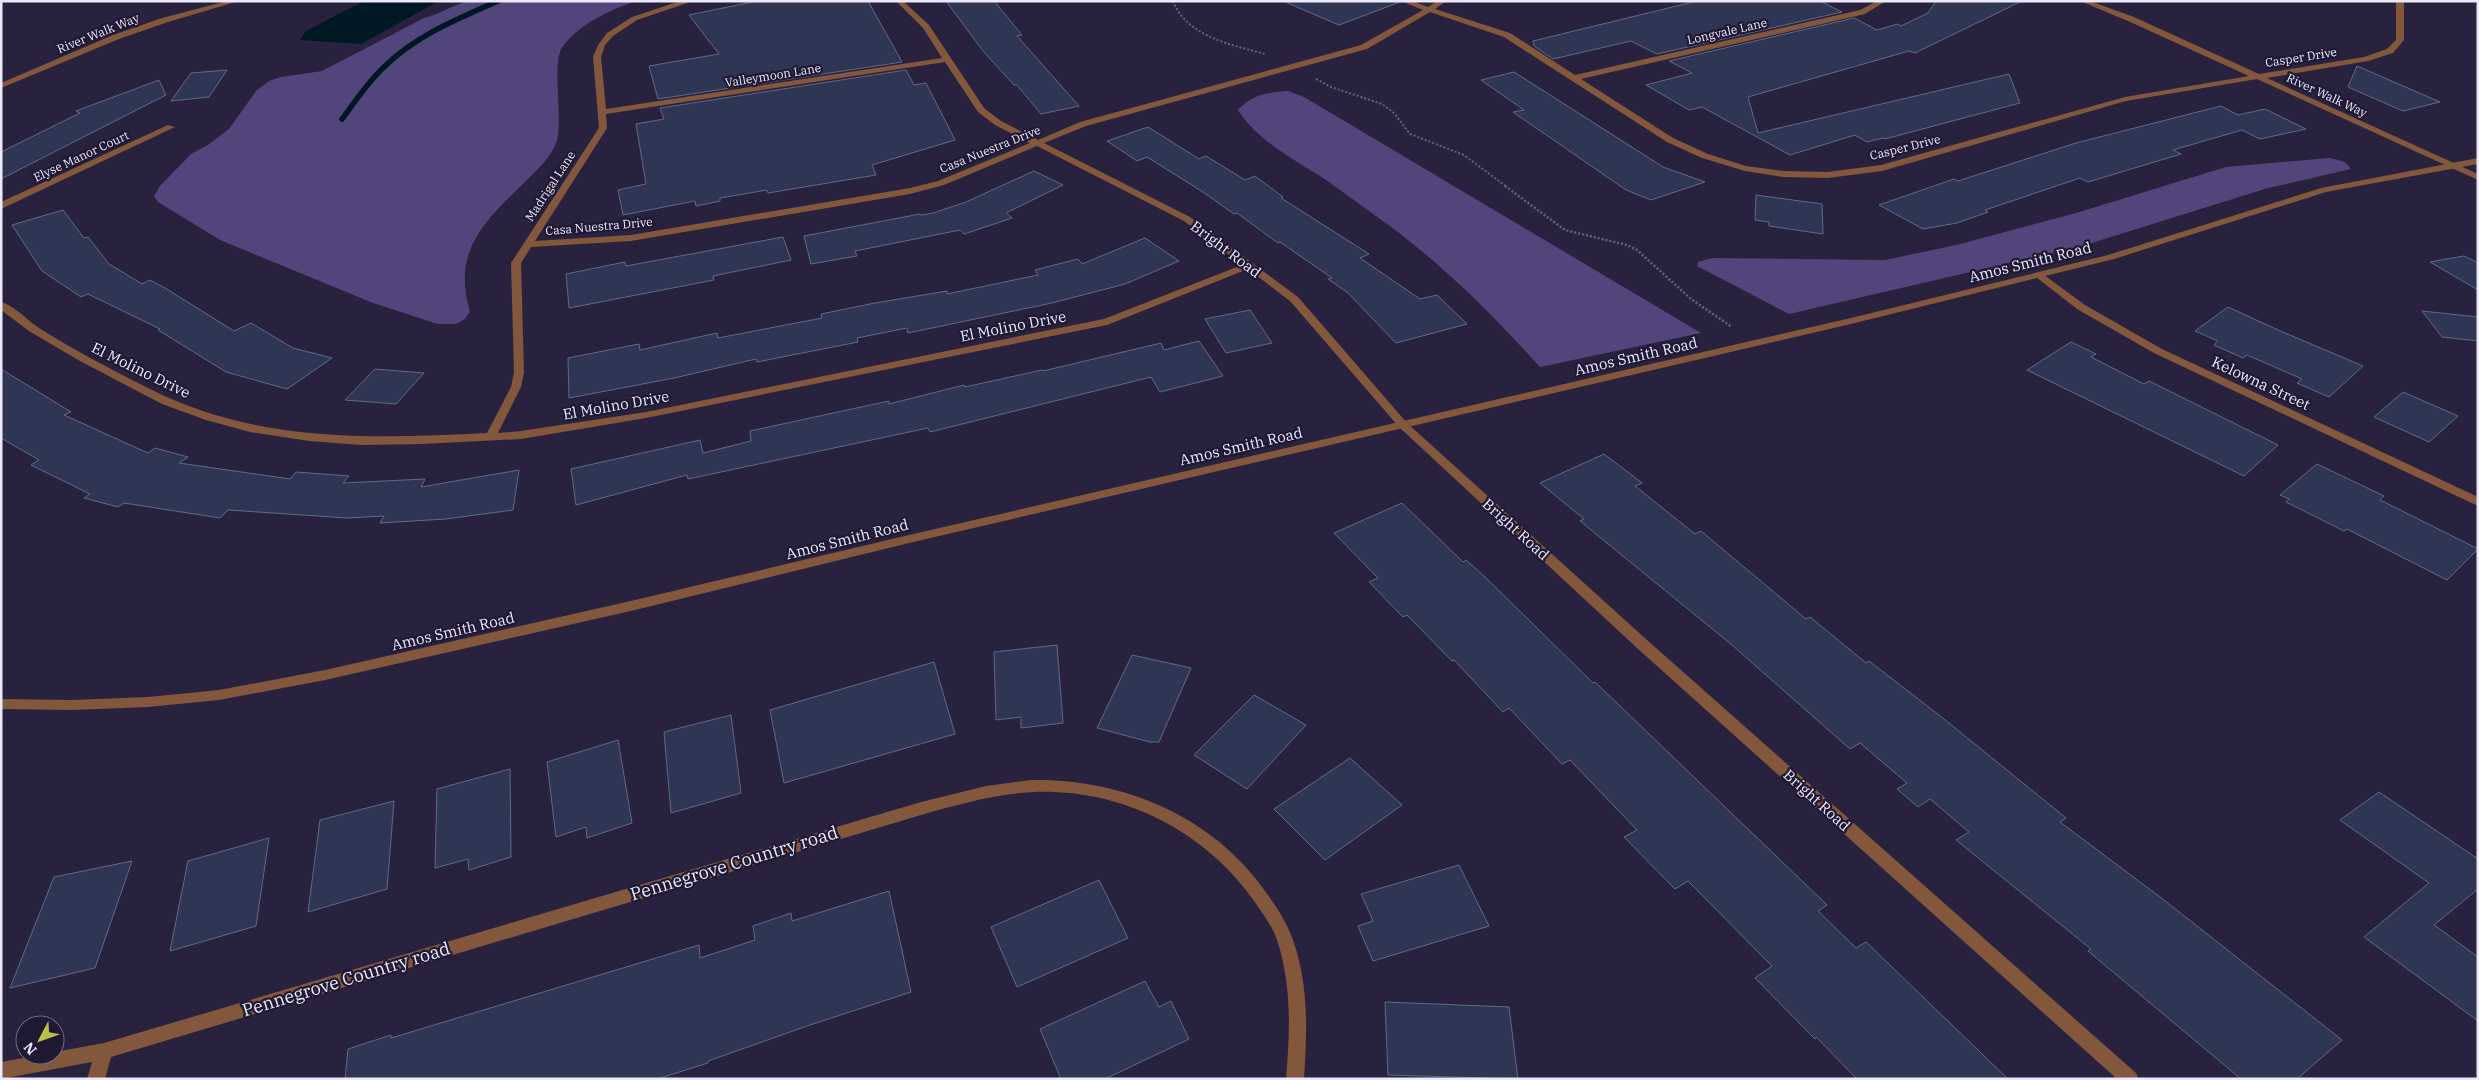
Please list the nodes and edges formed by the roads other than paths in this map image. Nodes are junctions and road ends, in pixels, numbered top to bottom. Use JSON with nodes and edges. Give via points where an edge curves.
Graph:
{"nodes":[{"id":1,"x":236,"y":1,"type":"edge"},
{"id":2,"x":690,"y":1,"type":"edge"},
{"id":3,"x":899,"y":1,"type":"edge"},
{"id":4,"x":1404,"y":1,"type":"edge"},
{"id":5,"x":1444,"y":1,"type":"edge"},
{"id":6,"x":1883,"y":1,"type":"edge"},
{"id":7,"x":2082,"y":1,"type":"edge"},
{"id":8,"x":2400,"y":1,"type":"edge"},
{"id":9,"x":1430,"y":9,"type":"junction"},
{"id":10,"x":948,"y":59,"type":"junction"},
{"id":11,"x":2257,"y":76,"type":"junction"},
{"id":12,"x":1574,"y":78,"type":"junction"},
{"id":13,"x":1,"y":86,"type":"edge"},
{"id":14,"x":601,"y":112,"type":"junction"},
{"id":15,"x":171,"y":127,"type":"dead end"},
{"id":16,"x":1037,"y":143,"type":"junction"},
{"id":17,"x":2477,"y":161,"type":"edge"},
{"id":18,"x":2451,"y":165,"type":"junction"},
{"id":19,"x":2478,"y":177,"type":"edge"},
{"id":20,"x":1,"y":206,"type":"edge"},
{"id":21,"x":527,"y":244,"type":"junction"},
{"id":22,"x":1248,"y":266,"type":"junction"},
{"id":23,"x":2040,"y":275,"type":"junction"},
{"id":24,"x":1,"y":305,"type":"edge"},
{"id":25,"x":1403,"y":425,"type":"junction"},
{"id":26,"x":491,"y":436,"type":"junction"},
{"id":27,"x":2478,"y":502,"type":"edge"},
{"id":28,"x":1,"y":704,"type":"edge"},
{"id":29,"x":104,"y":1051,"type":"junction"},
{"id":30,"x":1,"y":1071,"type":"edge"},
{"id":31,"x":96,"y":1079,"type":"edge"},
{"id":32,"x":1295,"y":1079,"type":"edge"},
{"id":33,"x":2130,"y":1079,"type":"edge"}],
"edges":[{"from":1,"to":13,"type":"street","name":"River Walk Way","via":[[116,37]]},
{"from":2,"to":14,"type":"street","name":"Madrigal Lane","via":[[636,19],[602,42],[597,57]]},
{"from":3,"to":10,"type":"street","name":"Bright Road","via":[[926,27]]},
{"from":4,"to":9,"type":"street","name":"Casper Drive"},
{"from":5,"to":9,"type":"street","name":"Casa Nuestra Drive"},
{"from":6,"to":12,"type":"street","name":"Longvale Lane","via":[[1862,12]]},
{"from":7,"to":11,"type":"street","name":"River Walk Way","via":[[2131,19]]},
{"from":8,"to":11,"type":"street","name":"Casper Drive","via":[[2400,40],[2390,51],[2365,59]]},
{"from":9,"to":12,"type":"street","name":"Casper Drive","via":[[1506,35]]},
{"from":9,"to":16,"type":"street","name":"Casa Nuestra Drive","via":[[1364,46],[1083,124]]},
{"from":10,"to":14,"type":"street","name":"Valleymoon Lane"},
{"from":10,"to":16,"type":"street","name":"Bright Road","via":[[982,110],[998,123]]},
{"from":11,"to":12,"type":"street","name":"Casper Drive","via":[[2125,99],[1882,168],[1828,175],[1784,174],[1745,168],[1704,156],[1670,140]]},
{"from":11,"to":18,"type":"street","name":"River Walk Way"},
{"from":14,"to":21,"type":"street","name":"Madrigal Lane","via":[[603,128]]},
{"from":15,"to":20,"type":"street","name":"Elyse Manor Court"},
{"from":16,"to":21,"type":"street","name":"Casa Nuestra Drive","via":[[941,183],[910,191],[632,238]]},
{"from":16,"to":22,"type":"street","name":"Bright Road","via":[[1187,220]]},
{"from":17,"to":18,"type":"street","name":"Amos Smith Road"},
{"from":18,"to":19,"type":"street","name":"River Walk Way"},
{"from":18,"to":23,"type":"street","name":"Amos Smith Road","via":[[2324,190],[2111,257]]},
{"from":21,"to":26,"type":"street","name":"Madrigal Lane","via":[[516,263],[519,372],[516,387]]},
{"from":22,"to":25,"type":"street","name":"Bright Road","via":[[1294,299]]},
{"from":22,"to":26,"type":"street","name":"El Molino Drive","via":[[1107,322],[646,416],[566,429]]},
{"from":23,"to":25,"type":"street","name":"Amos Smith Road"},
{"from":23,"to":27,"type":"street","name":"Kelowna Street","via":[[2081,307],[2158,351]]},
{"from":24,"to":26,"type":"street","name":"El Molino Drive","via":[[33,329],[84,359],[166,402],[210,418],[308,437],[361,441]]},
{"from":25,"to":28,"type":"street","name":"Amos Smith Road","via":[[325,675],[219,695],[148,702]]},
{"from":25,"to":33,"type":"street","name":"Bright Road","via":[[1642,644]]},
{"from":29,"to":30,"type":"street","name":"Pennegrove Country road"},
{"from":29,"to":31,"type":"street"},
{"from":29,"to":32,"type":"street","name":"Pennegrove Country road","via":[[876,821],[984,793],[1056,786],[1101,793],[1174,819],[1212,844],[1241,870],[1268,908],[1284,939],[1295,980],[1300,1026]]}]}
